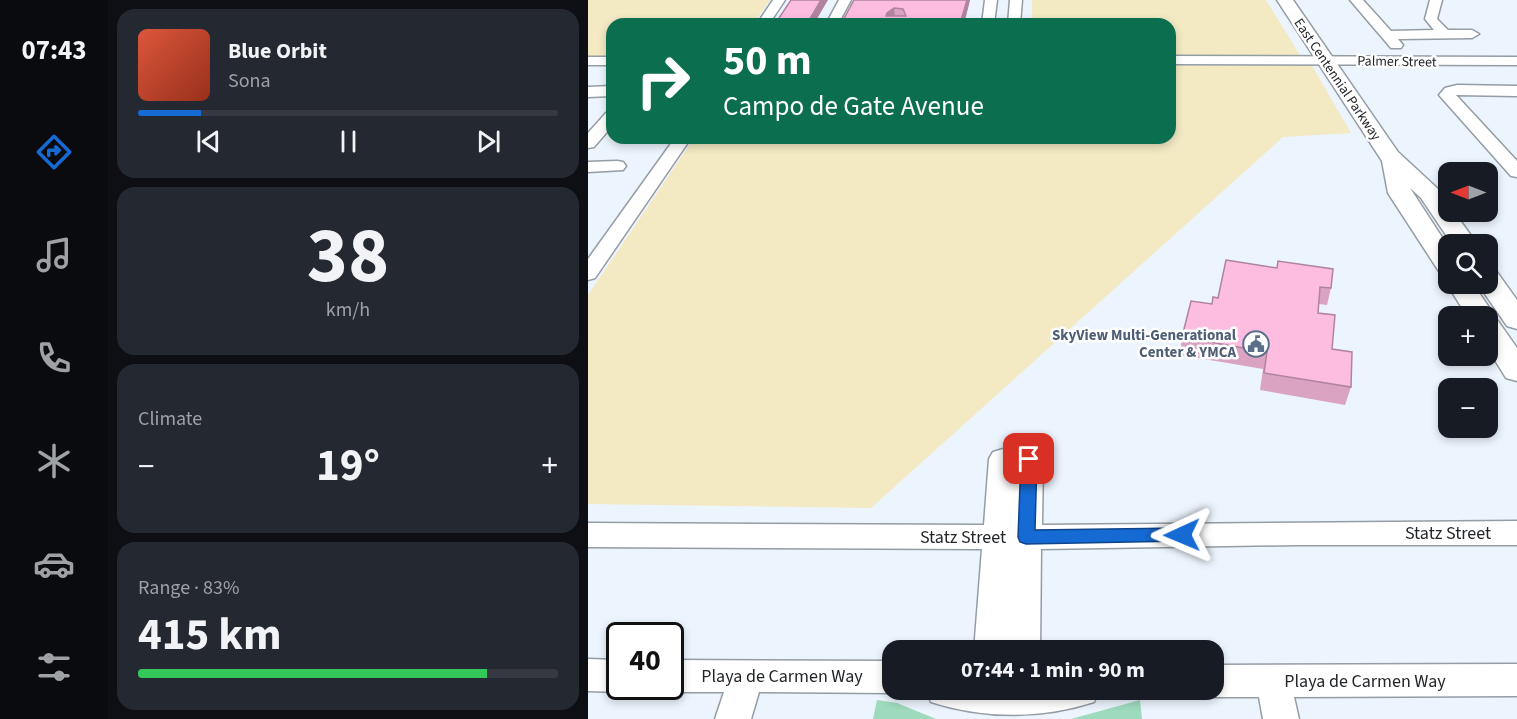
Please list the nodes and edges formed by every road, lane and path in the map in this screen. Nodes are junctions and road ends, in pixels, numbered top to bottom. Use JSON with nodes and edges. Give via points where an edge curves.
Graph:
{"nodes":[{"id":1,"x":779,"y":0,"type":"edge"},
{"id":2,"x":845,"y":0,"type":"edge"},
{"id":3,"x":991,"y":0,"type":"edge"},
{"id":4,"x":1016,"y":0,"type":"edge"},
{"id":5,"x":1285,"y":0,"type":"edge"},
{"id":6,"x":1356,"y":0,"type":"edge"},
{"id":7,"x":1436,"y":0,"type":"edge"},
{"id":8,"x":767,"y":18,"type":"edge"},
{"id":9,"x":835,"y":18,"type":"edge"},
{"id":10,"x":989,"y":18,"type":"edge"},
{"id":11,"x":1014,"y":18,"type":"edge"},
{"id":12,"x":1444,"y":34,"type":"junction"},
{"id":13,"x":1472,"y":34,"type":"dead end"},
{"id":14,"x":1387,"y":35,"type":"junction"},
{"id":15,"x":1398,"y":46,"type":"dead end"},
{"id":16,"x":1176,"y":60,"type":"edge"},
{"id":17,"x":1325,"y":60,"type":"junction"},
{"id":18,"x":588,"y":61,"type":"edge"},
{"id":19,"x":606,"y":61,"type":"edge"},
{"id":20,"x":1517,"y":61,"type":"edge"},
{"id":21,"x":1477,"y":62,"type":"junction"},
{"id":22,"x":1511,"y":90,"type":"edge"},
{"id":23,"x":588,"y":92,"type":"edge"},
{"id":24,"x":606,"y":92,"type":"edge"},
{"id":25,"x":606,"y":123,"type":"edge"},
{"id":26,"x":588,"y":143,"type":"edge"},
{"id":27,"x":679,"y":144,"type":"edge"},
{"id":28,"x":1390,"y":157,"type":"junction"},
{"id":29,"x":617,"y":166,"type":"dead end"},
{"id":30,"x":588,"y":168,"type":"edge"},
{"id":31,"x":1517,"y":172,"type":"edge"},
{"id":32,"x":1408,"y":204,"type":"junction"},
{"id":33,"x":1449,"y":234,"type":"edge"},
{"id":34,"x":1457,"y":234,"type":"edge"},
{"id":35,"x":1438,"y":250,"type":"edge"},
{"id":36,"x":588,"y":274,"type":"edge"},
{"id":37,"x":1498,"y":292,"type":"edge"},
{"id":38,"x":1517,"y":320,"type":"edge"},
{"id":39,"x":1498,"y":343,"type":"edge"},
{"id":40,"x":1517,"y":372,"type":"edge"},
{"id":41,"x":1016,"y":459,"type":"dead end"},
{"id":42,"x":1517,"y":533,"type":"edge"},
{"id":43,"x":588,"y":535,"type":"edge"},
{"id":44,"x":1012,"y":537,"type":"junction"},
{"id":45,"x":993,"y":640,"type":"edge"},
{"id":46,"x":1022,"y":640,"type":"edge"},
{"id":47,"x":588,"y":675,"type":"edge"},
{"id":48,"x":606,"y":675,"type":"edge"},
{"id":49,"x":684,"y":676,"type":"edge"},
{"id":50,"x":747,"y":676,"type":"junction"},
{"id":51,"x":882,"y":677,"type":"edge"},
{"id":52,"x":1517,"y":680,"type":"edge"},
{"id":53,"x":1224,"y":681,"type":"edge"},
{"id":54,"x":1273,"y":681,"type":"junction"},
{"id":55,"x":733,"y":719,"type":"edge"},
{"id":56,"x":1281,"y":719,"type":"edge"}],
"edges":[{"from":1,"to":8,"type":"street"},
{"from":2,"to":9,"type":"street"},
{"from":3,"to":10,"type":"street"},
{"from":4,"to":11,"type":"street"},
{"from":5,"to":17,"type":"main road","name":"East Centennial Parkway"},
{"from":6,"to":14,"type":"street"},
{"from":7,"to":12,"type":"street","via":[[1431,19]]},
{"from":12,"to":13,"type":"street"},
{"from":12,"to":14,"type":"street"},
{"from":14,"to":15,"type":"street"},
{"from":16,"to":17,"type":"street","name":"Palmer Street"},
{"from":17,"to":21,"type":"street","name":"Palmer Street"},
{"from":17,"to":28,"type":"main road","name":"East Centennial Parkway"},
{"from":18,"to":19,"type":"street"},
{"from":20,"to":21,"type":"street","name":"Palmer Street"},
{"from":21,"to":22,"type":"street"},
{"from":22,"to":31,"type":"street","via":[[1450,91],[1447,95]]},
{"from":23,"to":24,"type":"street"},
{"from":25,"to":26,"type":"street"},
{"from":27,"to":36,"type":"street"},
{"from":28,"to":32,"type":"main road","name":"East Centennial Parkway","via":[[1400,193]]},
{"from":28,"to":34,"type":"main road","name":"East Centennial Parkway","via":[[1429,194]]},
{"from":29,"to":30,"type":"street"},
{"from":32,"to":33,"type":"main road","via":[[1425,209]]},
{"from":32,"to":35,"type":"main road","name":"East Centennial Parkway"},
{"from":37,"to":38,"type":"main road"},
{"from":39,"to":40,"type":"main road"},
{"from":41,"to":44,"type":"street"},
{"from":42,"to":44,"type":"street","name":"Statz Street"},
{"from":43,"to":44,"type":"street","name":"Statz Street"},
{"from":44,"to":45,"type":"street"},
{"from":44,"to":46,"type":"street"},
{"from":47,"to":48,"type":"street"},
{"from":49,"to":50,"type":"street","name":"Playa de Carmen Way"},
{"from":50,"to":51,"type":"street","name":"Playa de Carmen Way"},
{"from":50,"to":55,"type":"street"},
{"from":52,"to":54,"type":"street","name":"Playa de Carmen Way"},
{"from":53,"to":54,"type":"street","name":"Playa de Carmen Way"},
{"from":54,"to":56,"type":"street"}]}
